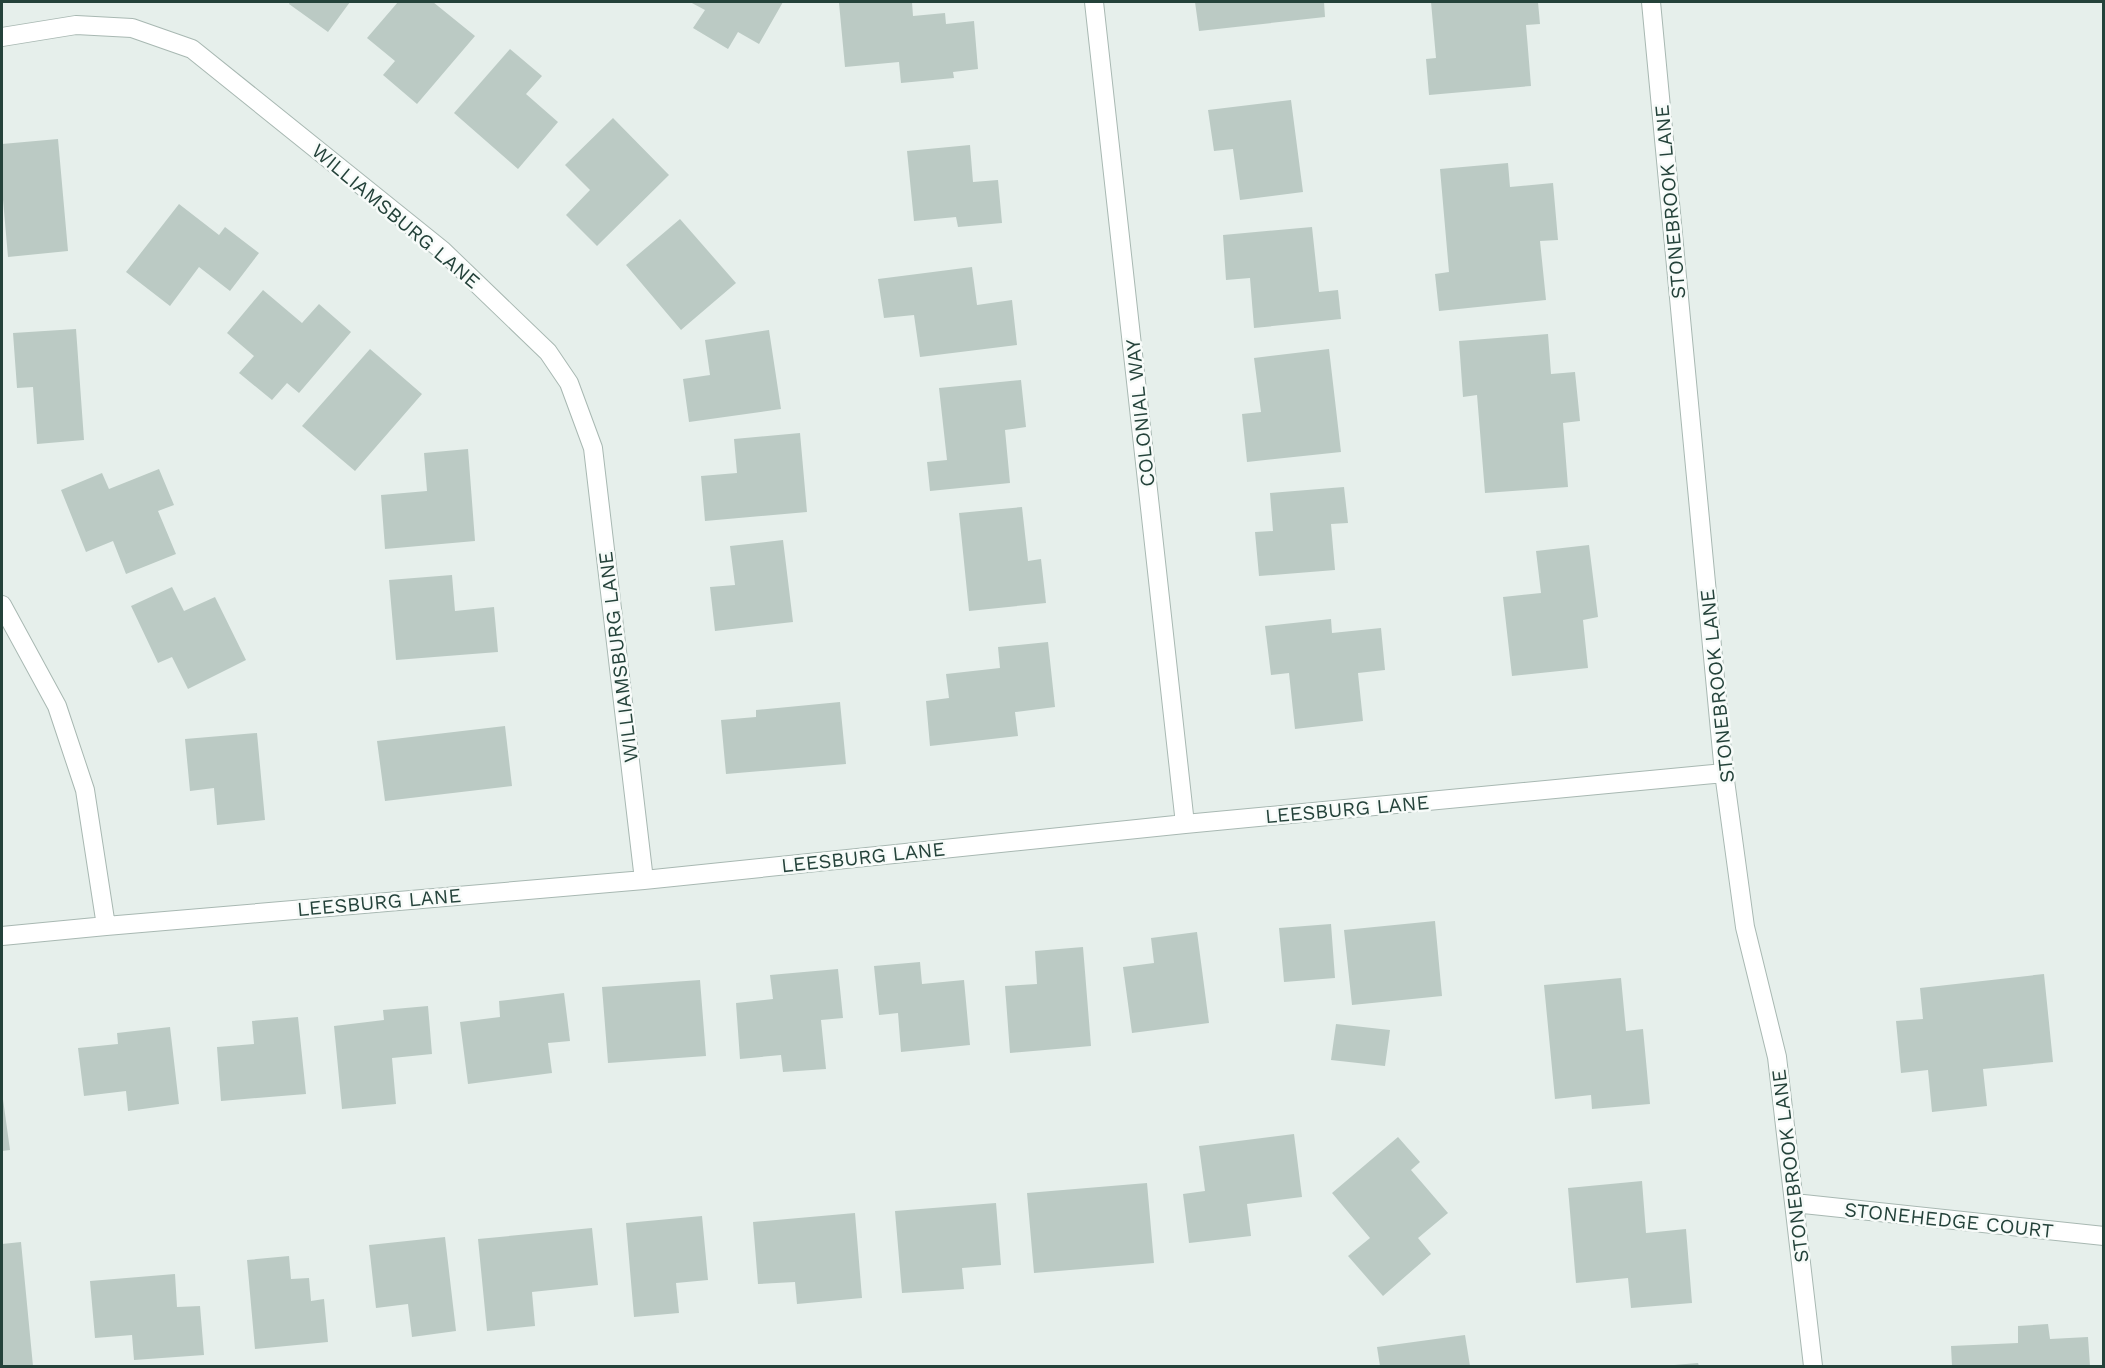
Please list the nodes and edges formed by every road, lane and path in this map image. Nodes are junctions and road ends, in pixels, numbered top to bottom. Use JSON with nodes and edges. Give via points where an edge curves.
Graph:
{"nodes":[{"id":1,"x":1094,"y":2,"type":"edge"},
{"id":2,"x":1651,"y":2,"type":"edge"},
{"id":3,"x":2,"y":38,"type":"edge"},
{"id":4,"x":2,"y":605,"type":"edge"},
{"id":5,"x":1724,"y":773,"type":"junction"},
{"id":6,"x":1185,"y":824,"type":"junction"},
{"id":7,"x":644,"y":880,"type":"junction"},
{"id":8,"x":106,"y":926,"type":"junction"},
{"id":9,"x":2,"y":936,"type":"edge"},
{"id":10,"x":1794,"y":1203,"type":"junction"},
{"id":11,"x":2103,"y":1236,"type":"edge"},
{"id":12,"x":1813,"y":1366,"type":"edge"}],
"edges":[{"from":1,"to":6,"type":"street","name":"COLONIAL WAY"},
{"from":2,"to":5,"type":"street","name":"STONEBROOK LANE"},
{"from":3,"to":7,"type":"street","name":"WILLIAMSBURG LANE","via":[[76,25],[132,28],[192,49],[442,250],[548,352],[569,383],[593,448]]},
{"from":4,"to":8,"type":"street","via":[[57,706],[85,790]]},
{"from":5,"to":6,"type":"street","name":"LEESBURG LANE"},
{"from":5,"to":10,"type":"street","name":"STONEBROOK LANE","via":[[1745,927],[1777,1057]]},
{"from":6,"to":7,"type":"street","name":"LEESBURG LANE"},
{"from":7,"to":8,"type":"street","name":"LEESBURG LANE"},
{"from":8,"to":9,"type":"street","name":"LEESBURG LANE"},
{"from":10,"to":11,"type":"street","name":"STONEHEDGE COURT"},
{"from":10,"to":12,"type":"street","name":"STONEBROOK LANE"}]}
